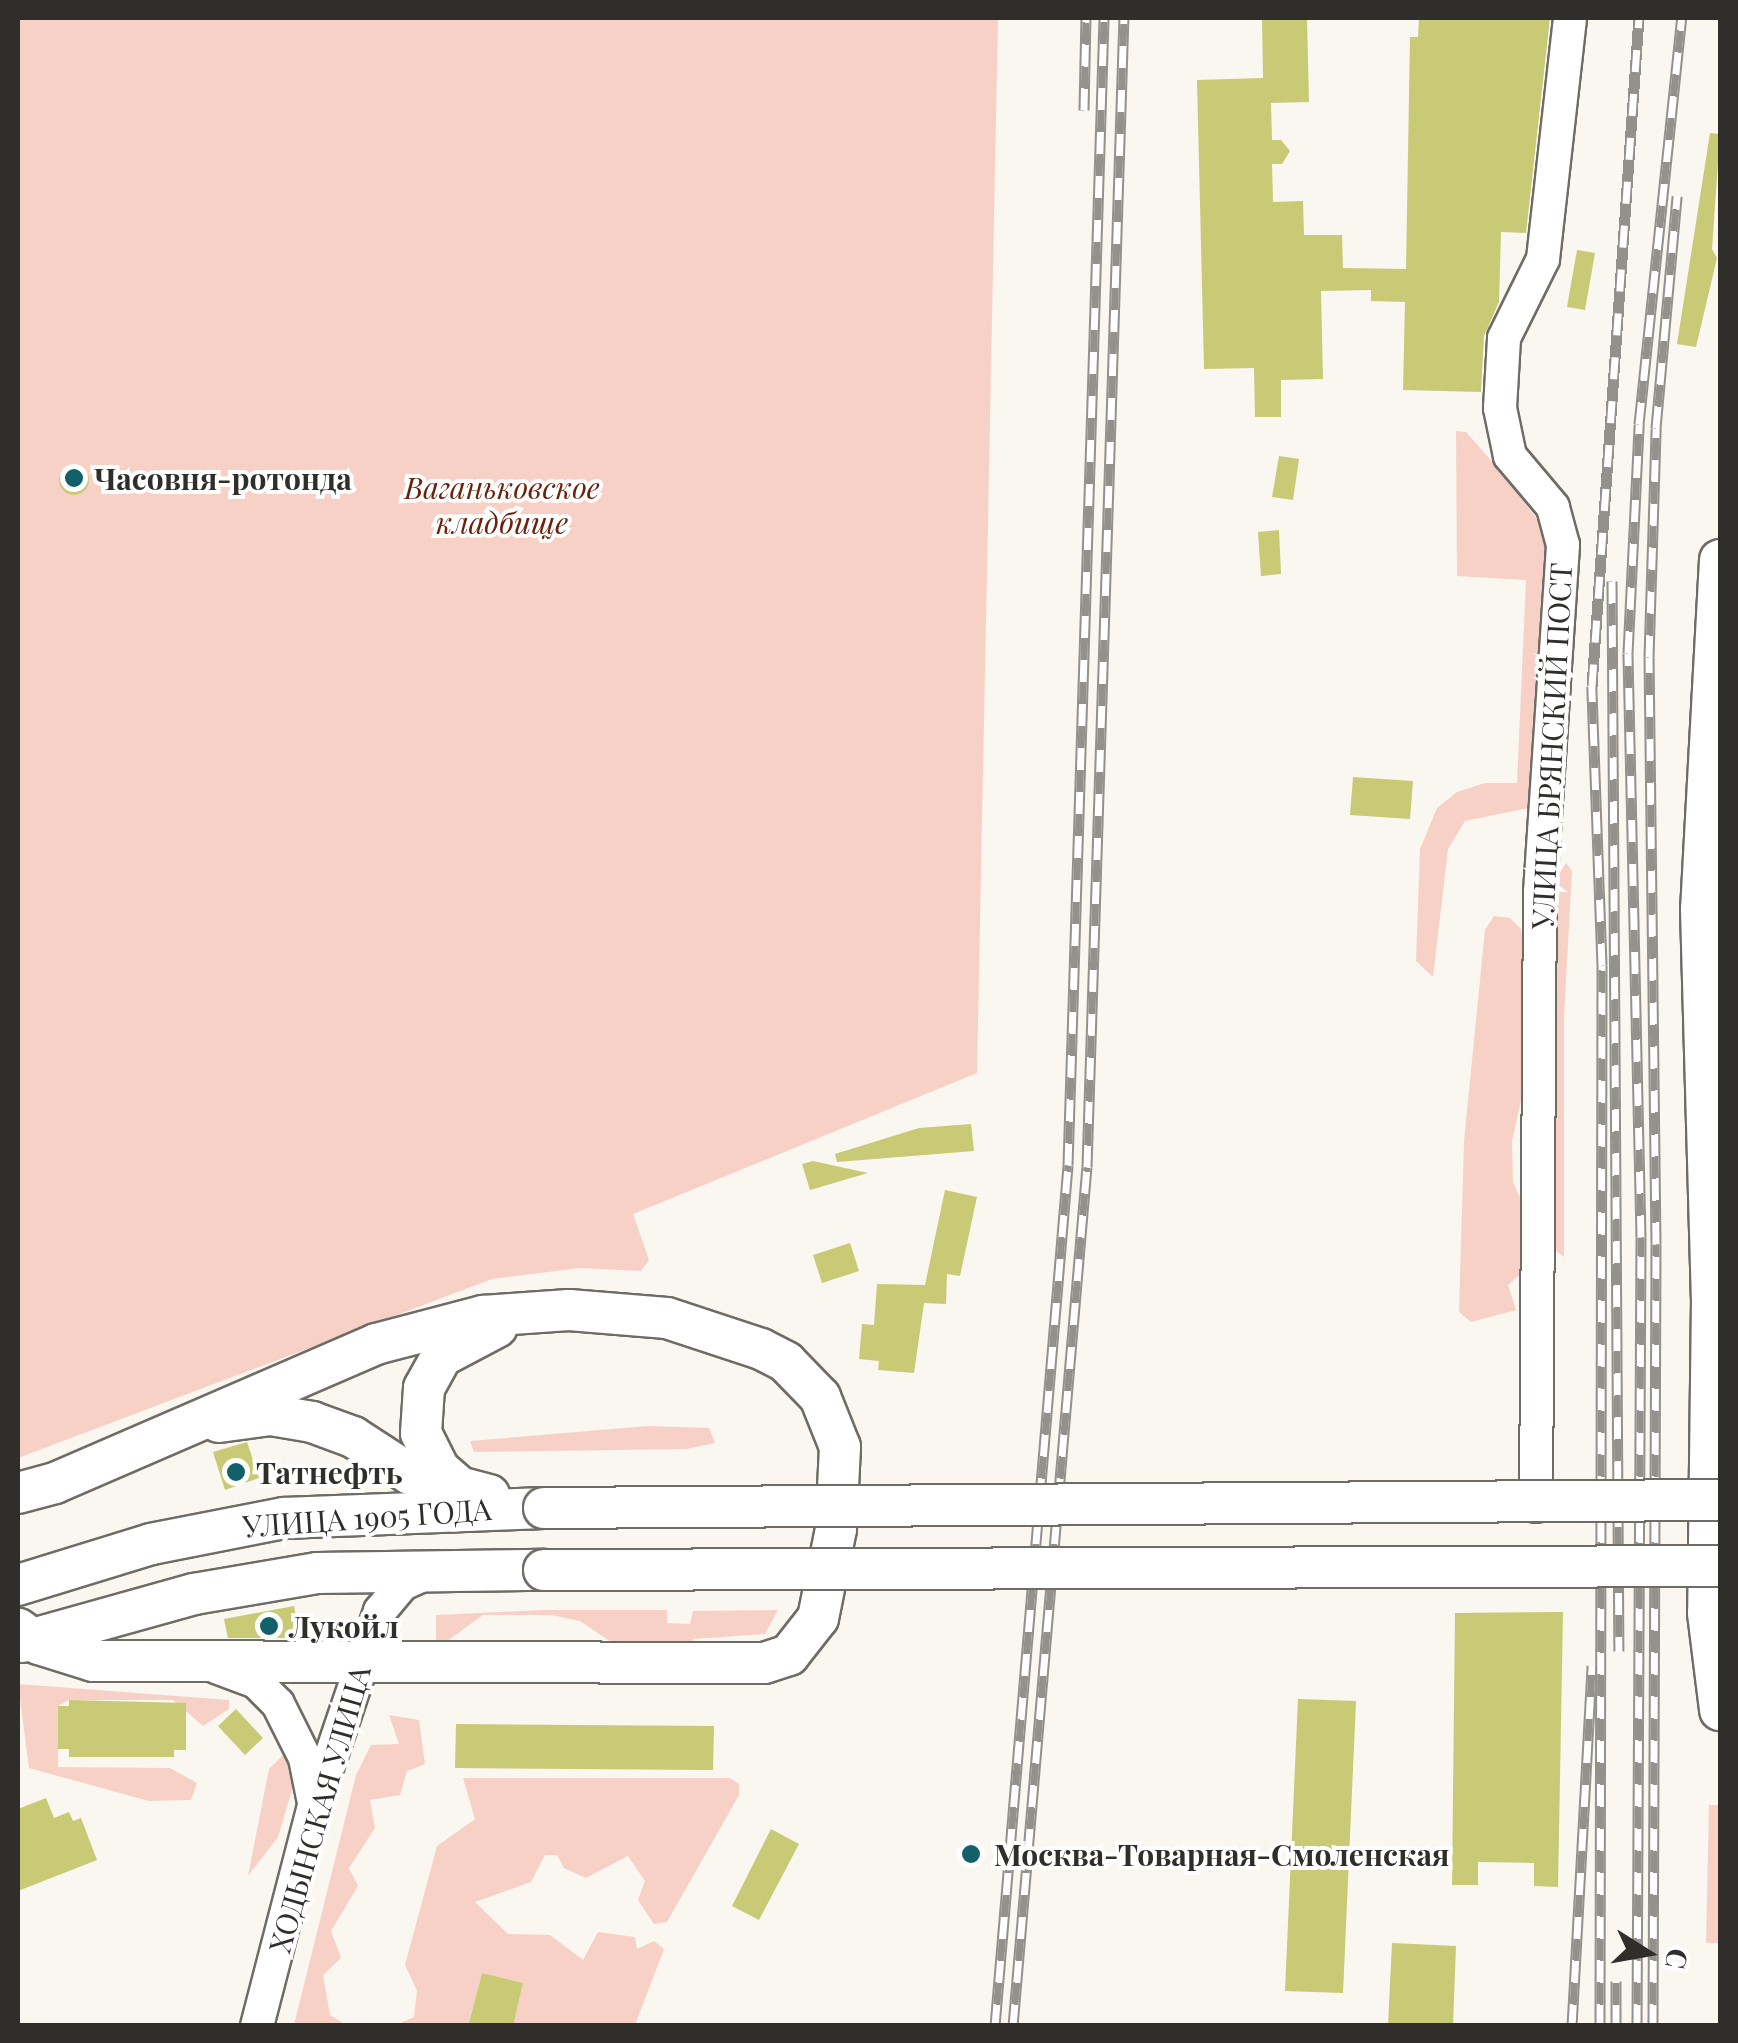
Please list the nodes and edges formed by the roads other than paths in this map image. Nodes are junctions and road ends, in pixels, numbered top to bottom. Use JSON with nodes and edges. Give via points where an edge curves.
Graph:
{"nodes":[{"id":1,"x":1570,"y":18,"type":"edge"},
{"id":2,"x":1720,"y":560,"type":"edge"},
{"id":3,"x":539,"y":1313,"type":"junction"},
{"id":4,"x":176,"y":1427,"type":"junction"},
{"id":5,"x":454,"y":1483,"type":"junction"},
{"id":6,"x":36,"y":1488,"type":"edge"},
{"id":7,"x":1720,"y":1500,"type":"edge"},
{"id":8,"x":1536,"y":1506,"type":"junction"},
{"id":9,"x":544,"y":1508,"type":"junction"},
{"id":10,"x":18,"y":1511,"type":"edge"},
{"id":11,"x":1720,"y":1520,"type":"edge"},
{"id":12,"x":1720,"y":1566,"type":"edge"},
{"id":13,"x":441,"y":1568,"type":"junction"},
{"id":14,"x":18,"y":1586,"type":"edge"},
{"id":15,"x":22,"y":1637,"type":"edge"},
{"id":16,"x":211,"y":1666,"type":"junction"},
{"id":17,"x":360,"y":1666,"type":"junction"},
{"id":18,"x":1720,"y":1710,"type":"edge"},
{"id":19,"x":314,"y":1806,"type":"junction"},
{"id":20,"x":257,"y":2026,"type":"edge"}],
"edges":[{"from":1,"to":8,"type":"street","name":"УЛИЦА БРЯНСКИЙ ПОСТ","via":[[1543,259],[1504,338],[1501,392],[1504,442],[1553,507],[1563,545],[1540,892]]},
{"from":2,"to":18,"type":"main road","via":[[1701,878],[1712,1300],[1708,1613]]},
{"from":3,"to":4,"type":"main road","via":[[432,1326]]},
{"from":3,"to":5,"type":"main road","via":[[459,1344],[431,1368],[422,1433],[438,1468]]},
{"from":3,"to":17,"type":"main road","via":[[668,1318],[746,1342],[804,1378],[820,1397],[840,1447],[836,1529],[818,1618],[789,1654],[764,1663]]},
{"from":4,"to":5,"type":"main road","via":[[291,1418],[354,1438],[410,1474]]},
{"from":4,"to":6,"type":"main road"},
{"from":5,"to":9,"type":"main road"},
{"from":6,"to":10,"type":"main road"},
{"from":7,"to":8,"type":"main road","bridge":true},
{"from":8,"to":9,"type":"main road","bridge":true},
{"from":8,"to":11,"type":"main road","bridge":true},
{"from":9,"to":14,"type":"main road","name":"УЛИЦА 1905 ГОДА","via":[[284,1518],[151,1544]]},
{"from":12,"to":13,"type":"main road","name":"УЛИЦА 1905 ГОДА","bridge":true},
{"from":13,"to":15,"type":"main road","name":"УЛИЦА 1905 ГОДА","via":[[317,1573],[246,1584]]},
{"from":13,"to":17,"type":"street","name":"ХОДЫНСКАЯ УЛИЦА","via":[[392,1594]]},
{"from":15,"to":16,"type":"main road","via":[[93,1662]]},
{"from":16,"to":17,"type":"main road"},
{"from":16,"to":19,"type":"street","via":[[256,1682],[278,1704],[305,1758]]},
{"from":17,"to":19,"type":"street","name":"ХОДЫНСКАЯ УЛИЦА"},
{"from":19,"to":20,"type":"street","name":"ХОДЫНСКАЯ УЛИЦА"}]}
